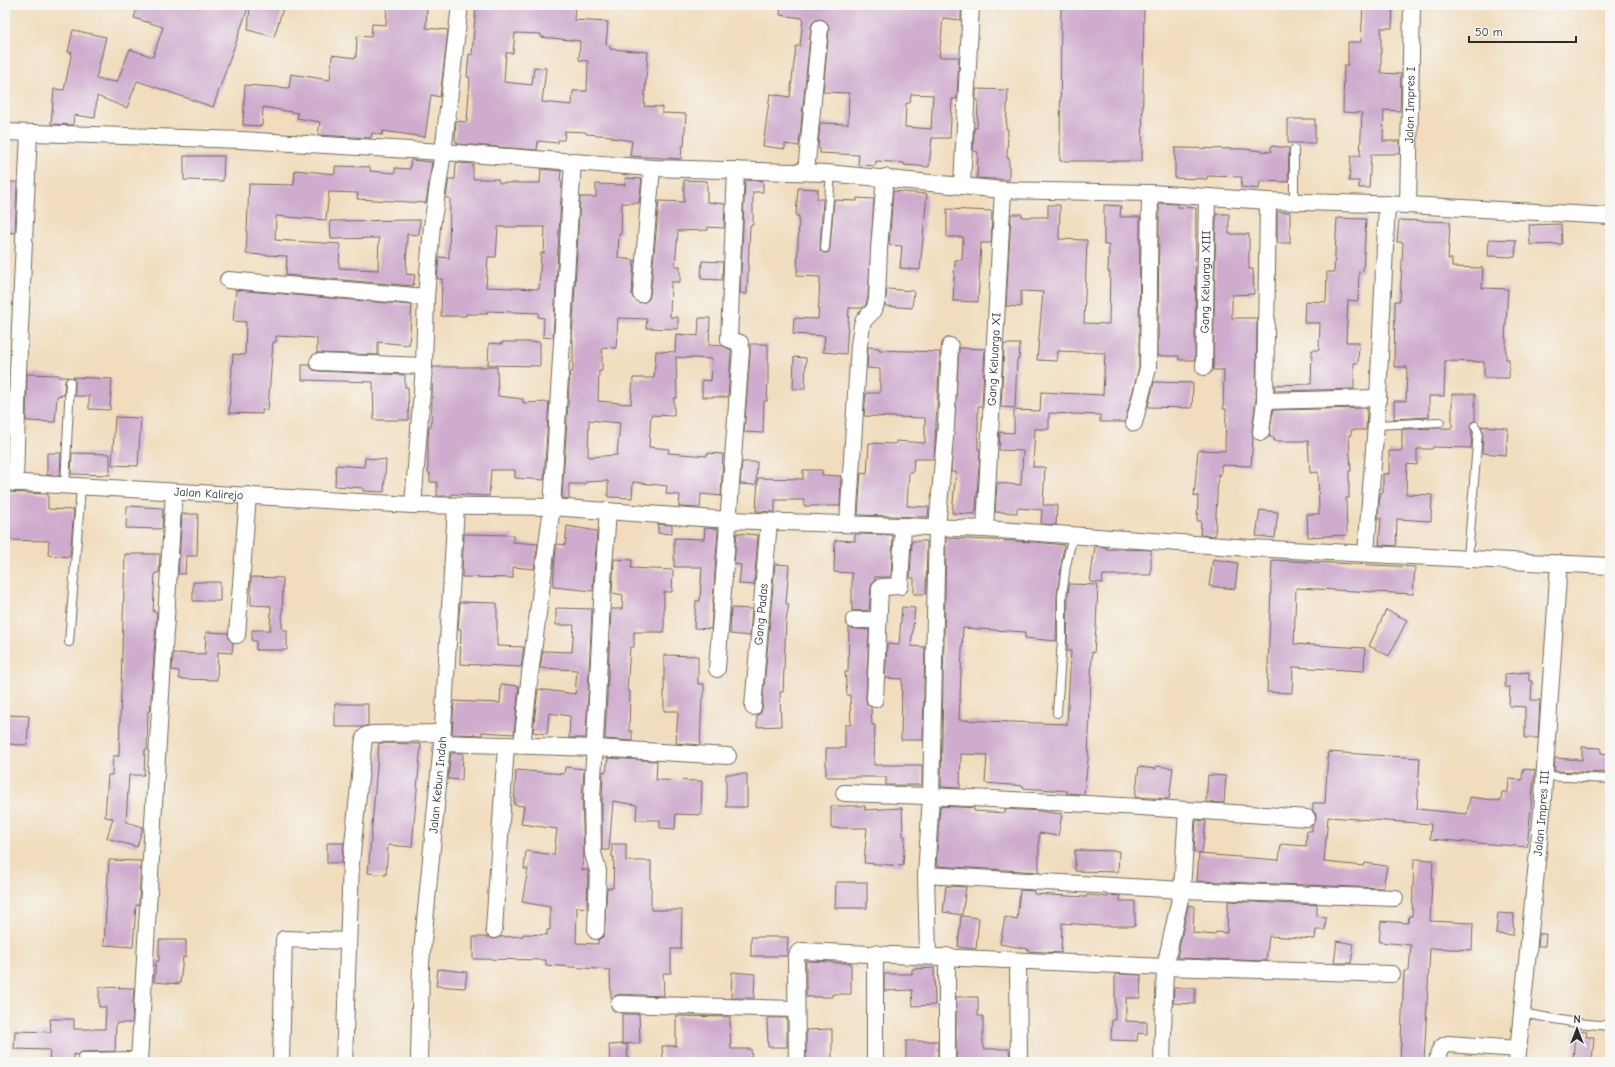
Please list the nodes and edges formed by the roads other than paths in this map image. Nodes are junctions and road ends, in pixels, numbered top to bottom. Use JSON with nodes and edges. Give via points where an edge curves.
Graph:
{"nodes":[{"id":1,"x":460,"y":5,"type":"edge"},
{"id":2,"x":971,"y":5,"type":"edge"},
{"id":3,"x":1412,"y":5,"type":"edge"},
{"id":4,"x":820,"y":28,"type":"dead end"},
{"id":5,"x":5,"y":132,"type":"edge"},
{"id":6,"x":29,"y":133,"type":"junction"},
{"id":7,"x":1294,"y":150,"type":"dead end"},
{"id":8,"x":443,"y":152,"type":"junction"},
{"id":9,"x":573,"y":162,"type":"junction"},
{"id":10,"x":652,"y":168,"type":"junction"},
{"id":11,"x":736,"y":170,"type":"junction"},
{"id":12,"x":806,"y":172,"type":"junction"},
{"id":13,"x":831,"y":173,"type":"junction"},
{"id":14,"x":885,"y":177,"type":"junction"},
{"id":15,"x":962,"y":185,"type":"junction"},
{"id":16,"x":1004,"y":190,"type":"junction"},
{"id":17,"x":1150,"y":193,"type":"junction"},
{"id":18,"x":1207,"y":197,"type":"junction"},
{"id":19,"x":1268,"y":201,"type":"junction"},
{"id":20,"x":1294,"y":201,"type":"junction"},
{"id":21,"x":1387,"y":204,"type":"junction"},
{"id":22,"x":1408,"y":205,"type":"junction"},
{"id":23,"x":1610,"y":216,"type":"edge"},
{"id":24,"x":825,"y":248,"type":"dead end"},
{"id":25,"x":228,"y":280,"type":"dead end"},
{"id":26,"x":642,"y":294,"type":"dead end"},
{"id":27,"x":426,"y":297,"type":"junction"},
{"id":28,"x":950,"y":346,"type":"dead end"},
{"id":29,"x":318,"y":362,"type":"dead end"},
{"id":30,"x":424,"y":366,"type":"junction"},
{"id":31,"x":1204,"y":367,"type":"dead end"},
{"id":32,"x":70,"y":382,"type":"dead end"},
{"id":33,"x":1378,"y":398,"type":"junction"},
{"id":34,"x":1265,"y":400,"type":"junction"},
{"id":35,"x":1440,"y":422,"type":"dead end"},
{"id":36,"x":1134,"y":423,"type":"dead end"},
{"id":37,"x":1376,"y":425,"type":"junction"},
{"id":38,"x":1476,"y":426,"type":"dead end"},
{"id":39,"x":1260,"y":432,"type":"dead end"},
{"id":40,"x":10,"y":483,"type":"edge"},
{"id":41,"x":73,"y":486,"type":"junction"},
{"id":42,"x":174,"y":492,"type":"junction"},
{"id":43,"x":248,"y":495,"type":"junction"},
{"id":44,"x":413,"y":505,"type":"junction"},
{"id":45,"x":456,"y":507,"type":"junction"},
{"id":46,"x":552,"y":507,"type":"junction"},
{"id":47,"x":608,"y":511,"type":"junction"},
{"id":48,"x":729,"y":520,"type":"junction"},
{"id":49,"x":769,"y":522,"type":"junction"},
{"id":50,"x":848,"y":524,"type":"junction"},
{"id":51,"x":903,"y":526,"type":"junction"},
{"id":52,"x":937,"y":528,"type":"junction"},
{"id":53,"x":985,"y":529,"type":"junction"},
{"id":54,"x":1073,"y":535,"type":"junction"},
{"id":55,"x":1366,"y":553,"type":"junction"},
{"id":56,"x":1468,"y":558,"type":"junction"},
{"id":57,"x":1559,"y":563,"type":"junction"},
{"id":58,"x":1610,"y":566,"type":"edge"},
{"id":59,"x":854,"y":620,"type":"dead end"},
{"id":60,"x":878,"y":620,"type":"junction"},
{"id":61,"x":237,"y":635,"type":"dead end"},
{"id":62,"x":69,"y":642,"type":"dead end"},
{"id":63,"x":717,"y":669,"type":"dead end"},
{"id":64,"x":875,"y":699,"type":"dead end"},
{"id":65,"x":753,"y":707,"type":"dead end"},
{"id":66,"x":1057,"y":713,"type":"dead end"},
{"id":67,"x":442,"y":738,"type":"junction"},
{"id":68,"x":506,"y":745,"type":"junction"},
{"id":69,"x":522,"y":745,"type":"junction"},
{"id":70,"x":595,"y":748,"type":"junction"},
{"id":71,"x":728,"y":756,"type":"dead end"},
{"id":72,"x":1545,"y":776,"type":"junction"},
{"id":73,"x":1610,"y":779,"type":"edge"},
{"id":74,"x":844,"y":793,"type":"dead end"},
{"id":75,"x":931,"y":796,"type":"junction"},
{"id":76,"x":1187,"y":810,"type":"junction"},
{"id":77,"x":1307,"y":818,"type":"dead end"},
{"id":78,"x":926,"y":875,"type":"junction"},
{"id":79,"x":1182,"y":890,"type":"junction"},
{"id":80,"x":1395,"y":898,"type":"dead end"},
{"id":81,"x":494,"y":930,"type":"dead end"},
{"id":82,"x":596,"y":931,"type":"dead end"},
{"id":83,"x":348,"y":941,"type":"junction"},
{"id":84,"x":876,"y":953,"type":"junction"},
{"id":85,"x":928,"y":956,"type":"junction"},
{"id":86,"x":947,"y":956,"type":"junction"},
{"id":87,"x":1018,"y":961,"type":"junction"},
{"id":88,"x":1166,"y":967,"type":"junction"},
{"id":89,"x":1392,"y":974,"type":"dead end"},
{"id":90,"x":619,"y":1004,"type":"dead end"},
{"id":91,"x":796,"y":1009,"type":"junction"},
{"id":92,"x":1522,"y":1013,"type":"junction"},
{"id":93,"x":1610,"y":1026,"type":"edge"},
{"id":94,"x":1517,"y":1056,"type":"edge"},
{"id":95,"x":82,"y":1057,"type":"dead end"},
{"id":96,"x":139,"y":1059,"type":"edge"},
{"id":97,"x":281,"y":1062,"type":"edge"},
{"id":98,"x":344,"y":1062,"type":"edge"},
{"id":99,"x":418,"y":1062,"type":"edge"},
{"id":100,"x":797,"y":1062,"type":"edge"},
{"id":101,"x":875,"y":1062,"type":"edge"},
{"id":102,"x":946,"y":1062,"type":"edge"},
{"id":103,"x":1019,"y":1062,"type":"edge"},
{"id":104,"x":1162,"y":1062,"type":"edge"},
{"id":105,"x":1437,"y":1062,"type":"edge"}],
"edges":[{"from":1,"to":8,"type":"street"},
{"from":2,"to":15,"type":"street"},
{"from":3,"to":22,"type":"street","name":"Jalan Impres I"},
{"from":4,"to":12,"type":"street"},
{"from":5,"to":6,"type":"street"},
{"from":6,"to":8,"type":"street","via":[[242,140]]},
{"from":6,"to":40,"type":"street"},
{"from":7,"to":20,"type":"lane"},
{"from":8,"to":9,"type":"street"},
{"from":8,"to":27,"type":"street","via":[[432,226]]},
{"from":9,"to":10,"type":"street"},
{"from":9,"to":46,"type":"street"},
{"from":10,"to":11,"type":"street"},
{"from":10,"to":26,"type":"street"},
{"from":11,"to":12,"type":"street"},
{"from":11,"to":48,"type":"street","via":[[729,339],[740,343],[741,352]]},
{"from":12,"to":13,"type":"street"},
{"from":13,"to":14,"type":"street"},
{"from":13,"to":24,"type":"lane"},
{"from":14,"to":15,"type":"street"},
{"from":14,"to":50,"type":"street","via":[[877,300],[874,310],[862,325],[859,345]]},
{"from":15,"to":16,"type":"street"},
{"from":16,"to":17,"type":"street"},
{"from":16,"to":53,"type":"street","name":"Gang Keluarga XI"},
{"from":17,"to":18,"type":"street"},
{"from":17,"to":36,"type":"street","via":[[1148,368]]},
{"from":18,"to":19,"type":"street"},
{"from":18,"to":31,"type":"street","name":"Gang Keluarga XIII"},
{"from":19,"to":20,"type":"street"},
{"from":19,"to":34,"type":"street"},
{"from":20,"to":21,"type":"street"},
{"from":21,"to":22,"type":"street"},
{"from":21,"to":33,"type":"street"},
{"from":22,"to":23,"type":"street"},
{"from":25,"to":27,"type":"street"},
{"from":27,"to":30,"type":"street"},
{"from":28,"to":52,"type":"street"},
{"from":29,"to":30,"type":"street"},
{"from":30,"to":44,"type":"street"},
{"from":32,"to":41,"type":"lane"},
{"from":33,"to":34,"type":"street"},
{"from":33,"to":37,"type":"street"},
{"from":34,"to":39,"type":"street"},
{"from":35,"to":37,"type":"lane"},
{"from":37,"to":55,"type":"street"},
{"from":38,"to":56,"type":"lane","via":[[1478,431]]},
{"from":40,"to":41,"type":"street","name":"Jalan Kalirejo"},
{"from":41,"to":42,"type":"street","name":"Jalan Kalirejo"},
{"from":41,"to":62,"type":"lane"},
{"from":42,"to":43,"type":"street","name":"Jalan Kalirejo"},
{"from":42,"to":96,"type":"street"},
{"from":43,"to":44,"type":"street","name":"Jalan Kalirejo"},
{"from":43,"to":61,"type":"street"},
{"from":44,"to":45,"type":"street","name":"Jalan Kalirejo"},
{"from":45,"to":46,"type":"street","name":"Jalan Kalirejo"},
{"from":45,"to":67,"type":"street","name":"Jalan Kebun Indah"},
{"from":46,"to":47,"type":"street","name":"Jalan Kalirejo"},
{"from":46,"to":69,"type":"street"},
{"from":47,"to":48,"type":"street","name":"Jalan Kalirejo"},
{"from":47,"to":70,"type":"street","via":[[602,581]]},
{"from":48,"to":49,"type":"street","name":"Jalan Kalirejo"},
{"from":48,"to":63,"type":"street"},
{"from":49,"to":50,"type":"street","name":"Jalan Kalirejo"},
{"from":49,"to":65,"type":"street","name":"Gang Padas"},
{"from":50,"to":51,"type":"street","name":"Jalan Kalirejo"},
{"from":51,"to":52,"type":"street","name":"Jalan Kalirejo"},
{"from":51,"to":60,"type":"street","via":[[900,586],[881,588]]},
{"from":52,"to":53,"type":"street","name":"Jalan Kalirejo"},
{"from":52,"to":75,"type":"street"},
{"from":53,"to":54,"type":"street","name":"Jalan Kalirejo"},
{"from":54,"to":55,"type":"street","name":"Jalan Kalirejo","via":[[1250,548]]},
{"from":54,"to":66,"type":"lane","via":[[1062,596]]},
{"from":55,"to":56,"type":"street","name":"Jalan Kalirejo"},
{"from":56,"to":57,"type":"street","name":"Jalan Kalirejo"},
{"from":57,"to":58,"type":"street","name":"Jalan Kalirejo"},
{"from":57,"to":72,"type":"street","name":"Jalan Impres III"},
{"from":59,"to":60,"type":"street"},
{"from":60,"to":64,"type":"street"},
{"from":67,"to":68,"type":"street"},
{"from":67,"to":83,"type":"street","via":[[372,734],[365,736],[351,863]]},
{"from":67,"to":99,"type":"street","name":"Jalan Kebun Indah","via":[[421,963]]},
{"from":68,"to":69,"type":"street"},
{"from":68,"to":81,"type":"street"},
{"from":69,"to":70,"type":"street"},
{"from":70,"to":71,"type":"street"},
{"from":70,"to":82,"type":"street","via":[[592,799],[593,852],[598,872]]},
{"from":72,"to":73,"type":"lane"},
{"from":72,"to":92,"type":"street","name":"Jalan Impres III"},
{"from":74,"to":75,"type":"street"},
{"from":75,"to":76,"type":"street"},
{"from":75,"to":78,"type":"street"},
{"from":76,"to":77,"type":"street"},
{"from":76,"to":79,"type":"street"},
{"from":78,"to":79,"type":"street"},
{"from":78,"to":85,"type":"street"},
{"from":79,"to":80,"type":"street"},
{"from":79,"to":88,"type":"street"},
{"from":83,"to":97,"type":"street","via":[[284,939]]},
{"from":83,"to":98,"type":"street"},
{"from":84,"to":85,"type":"street"},
{"from":84,"to":91,"type":"street","via":[[799,952],[796,959]]},
{"from":84,"to":101,"type":"street"},
{"from":85,"to":86,"type":"street"},
{"from":86,"to":87,"type":"street"},
{"from":86,"to":102,"type":"street"},
{"from":87,"to":88,"type":"street"},
{"from":87,"to":103,"type":"street"},
{"from":88,"to":89,"type":"street"},
{"from":88,"to":104,"type":"street"},
{"from":90,"to":91,"type":"street"},
{"from":91,"to":100,"type":"street"},
{"from":92,"to":93,"type":"lane"},
{"from":92,"to":94,"type":"street","name":"Jalan Impres III"},
{"from":94,"to":105,"type":"street","via":[[1448,1044],[1438,1052]]},
{"from":95,"to":96,"type":"lane"}]}
